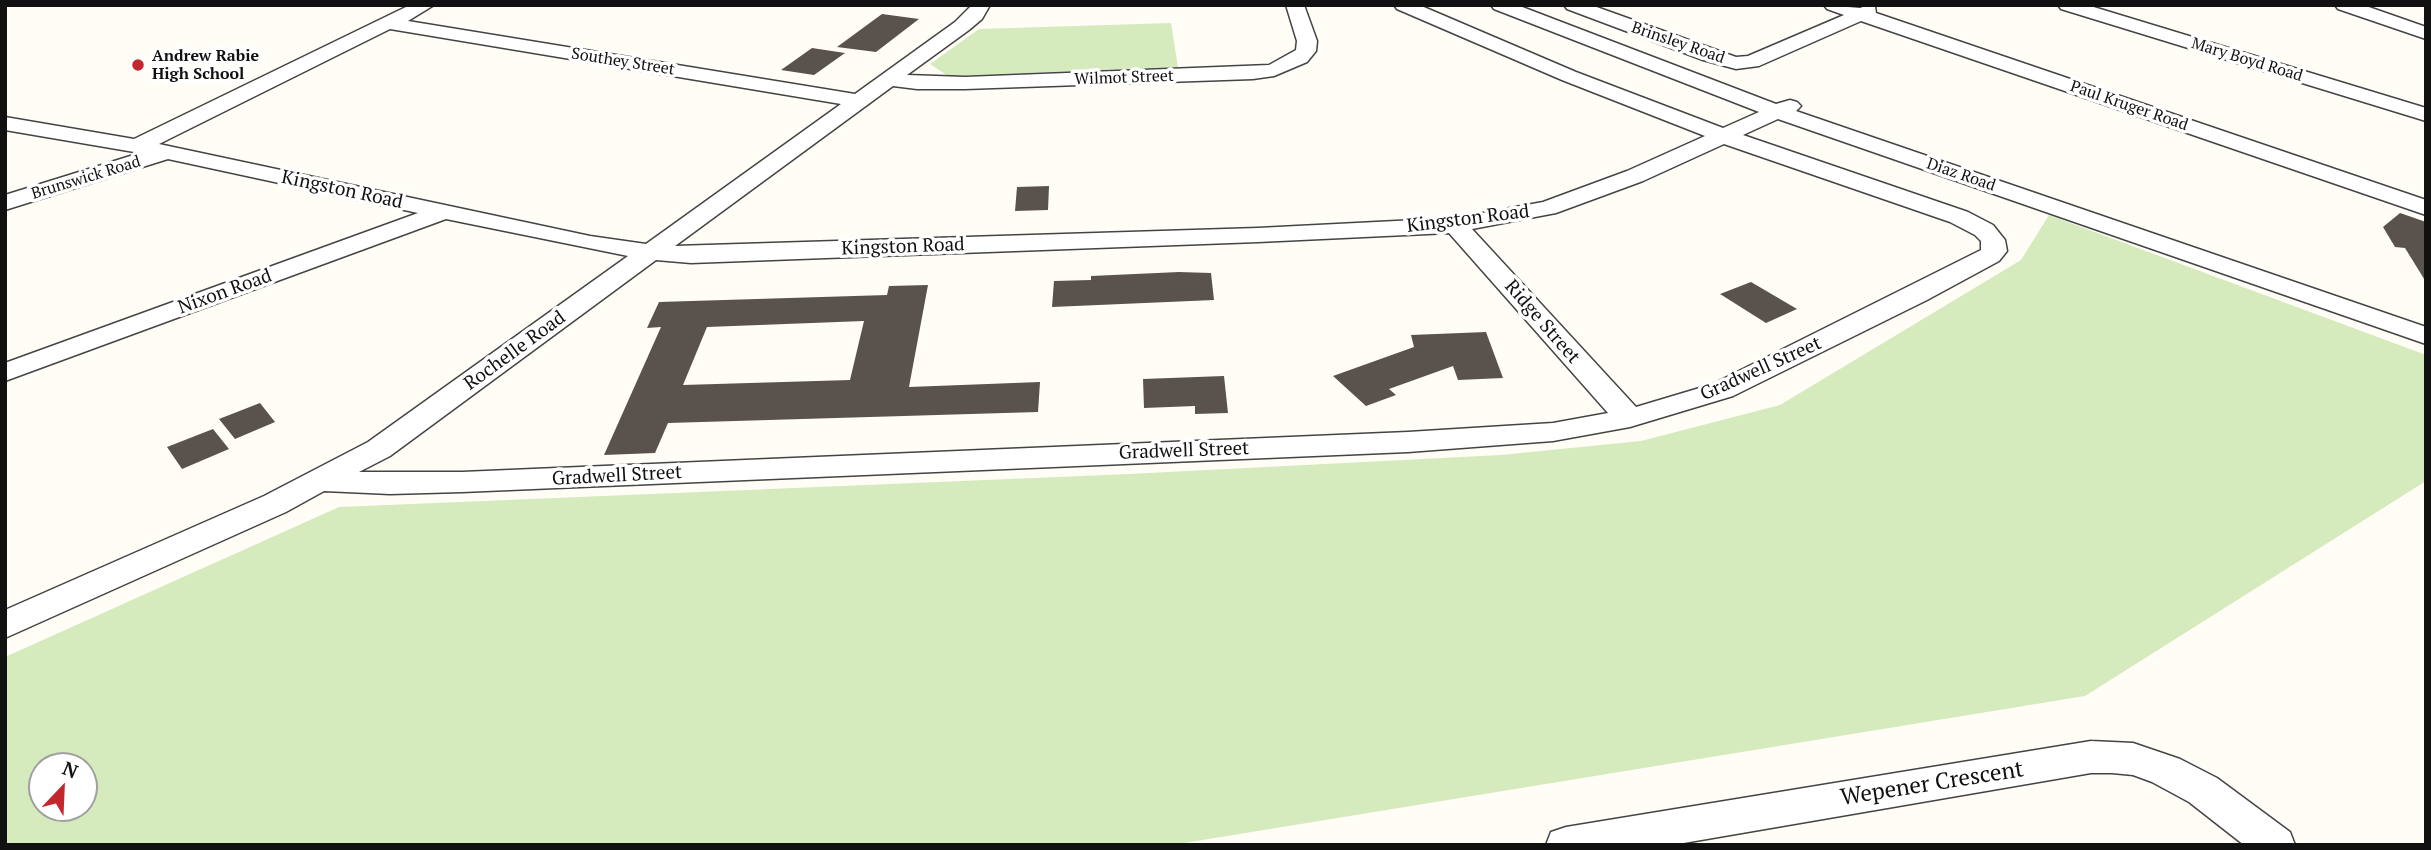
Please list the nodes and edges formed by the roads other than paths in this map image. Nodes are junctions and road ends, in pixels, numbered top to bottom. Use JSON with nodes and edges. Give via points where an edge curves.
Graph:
{"nodes":[{"id":1,"x":425,"y":5,"type":"edge"},
{"id":2,"x":981,"y":5,"type":"edge"},
{"id":3,"x":1295,"y":5,"type":"edge"},
{"id":4,"x":1403,"y":5,"type":"edge"},
{"id":5,"x":1500,"y":5,"type":"edge"},
{"id":6,"x":1523,"y":5,"type":"edge"},
{"id":7,"x":1573,"y":5,"type":"edge"},
{"id":8,"x":1833,"y":5,"type":"edge"},
{"id":9,"x":1882,"y":5,"type":"edge"},
{"id":10,"x":2067,"y":5,"type":"edge"},
{"id":11,"x":2344,"y":5,"type":"edge"},
{"id":12,"x":1860,"y":15,"type":"junction"},
{"id":13,"x":387,"y":23,"type":"junction"},
{"id":14,"x":2426,"y":33,"type":"edge"},
{"id":15,"x":888,"y":79,"type":"junction"},
{"id":16,"x":859,"y":101,"type":"junction"},
{"id":17,"x":1784,"y":109,"type":"junction"},
{"id":18,"x":2426,"y":115,"type":"edge"},
{"id":19,"x":5,"y":122,"type":"edge"},
{"id":20,"x":1726,"y":137,"type":"junction"},
{"id":21,"x":136,"y":146,"type":"junction"},
{"id":22,"x":167,"y":153,"type":"junction"},
{"id":23,"x":5,"y":204,"type":"edge"},
{"id":24,"x":2426,"y":208,"type":"edge"},
{"id":25,"x":444,"y":212,"type":"junction"},
{"id":26,"x":1455,"y":225,"type":"junction"},
{"id":27,"x":652,"y":253,"type":"junction"},
{"id":28,"x":2426,"y":314,"type":"edge"},
{"id":29,"x":2426,"y":336,"type":"edge"},
{"id":30,"x":5,"y":373,"type":"edge"},
{"id":31,"x":1630,"y":418,"type":"junction"},
{"id":32,"x":323,"y":481,"type":"junction"},
{"id":33,"x":5,"y":625,"type":"edge"},
{"id":34,"x":1566,"y":845,"type":"edge"},
{"id":35,"x":2275,"y":845,"type":"edge"}],
"edges":[{"from":1,"to":13,"type":"street","name":"Brunswick Road"},
{"from":2,"to":15,"type":"street","name":"Rochelle Road","via":[[975,15]]},
{"from":3,"to":15,"type":"street","name":"Wilmot Street","via":[[1306,51],[1274,69],[1254,73],[965,83]]},
{"from":4,"to":20,"type":"street"},
{"from":5,"to":17,"type":"street","name":"Diaz Road"},
{"from":6,"to":17,"type":"street","name":"Diaz Road"},
{"from":7,"to":12,"type":"street","name":"Brinsley Road","via":[[1710,56],[1744,63]]},
{"from":8,"to":12,"type":"street","name":"Paul Kruger Road"},
{"from":9,"to":12,"type":"street"},
{"from":10,"to":18,"type":"street","name":"Mary Boyd Road"},
{"from":11,"to":14,"type":"street"},
{"from":12,"to":24,"type":"street","name":"Paul Kruger Road"},
{"from":13,"to":16,"type":"street","name":"Southey Street"},
{"from":13,"to":21,"type":"street","name":"Brunswick Road"},
{"from":15,"to":16,"type":"street","name":"Rochelle Road"},
{"from":16,"to":27,"type":"street","name":"Rochelle Road"},
{"from":17,"to":20,"type":"street","name":"Kingston Road"},
{"from":17,"to":28,"type":"street","name":"Diaz Road"},
{"from":17,"to":29,"type":"street","name":"Diaz Road"},
{"from":19,"to":21,"type":"street","name":"Kingston Road"},
{"from":20,"to":26,"type":"street","name":"Kingston Road","via":[[1548,208]]},
{"from":20,"to":31,"type":"street","name":"Gradwell Street","via":[[1959,217],[1993,240],[1994,251],[1918,295],[1723,390]]},
{"from":21,"to":22,"type":"street","name":"Kingston Road"},
{"from":22,"to":23,"type":"street","name":"Brunswick Road"},
{"from":22,"to":25,"type":"street","name":"Kingston Road"},
{"from":25,"to":27,"type":"street","name":"Kingston Road"},
{"from":25,"to":30,"type":"street","name":"Nixon Road"},
{"from":26,"to":27,"type":"street","name":"Kingston Road","via":[[1258,236]]},
{"from":26,"to":31,"type":"street","name":"Ridge Street"},
{"from":27,"to":32,"type":"street","name":"Rochelle Road","via":[[379,449]]},
{"from":31,"to":32,"type":"street","name":"Gradwell Street","via":[[1553,432],[1408,442],[462,482]]},
{"from":32,"to":33,"type":"street","name":"Rochelle Road"},
{"from":34,"to":35,"type":"street","name":"Wepener Crescent","via":[[2091,757],[2133,759],[2166,770],[2203,790]]}]}
